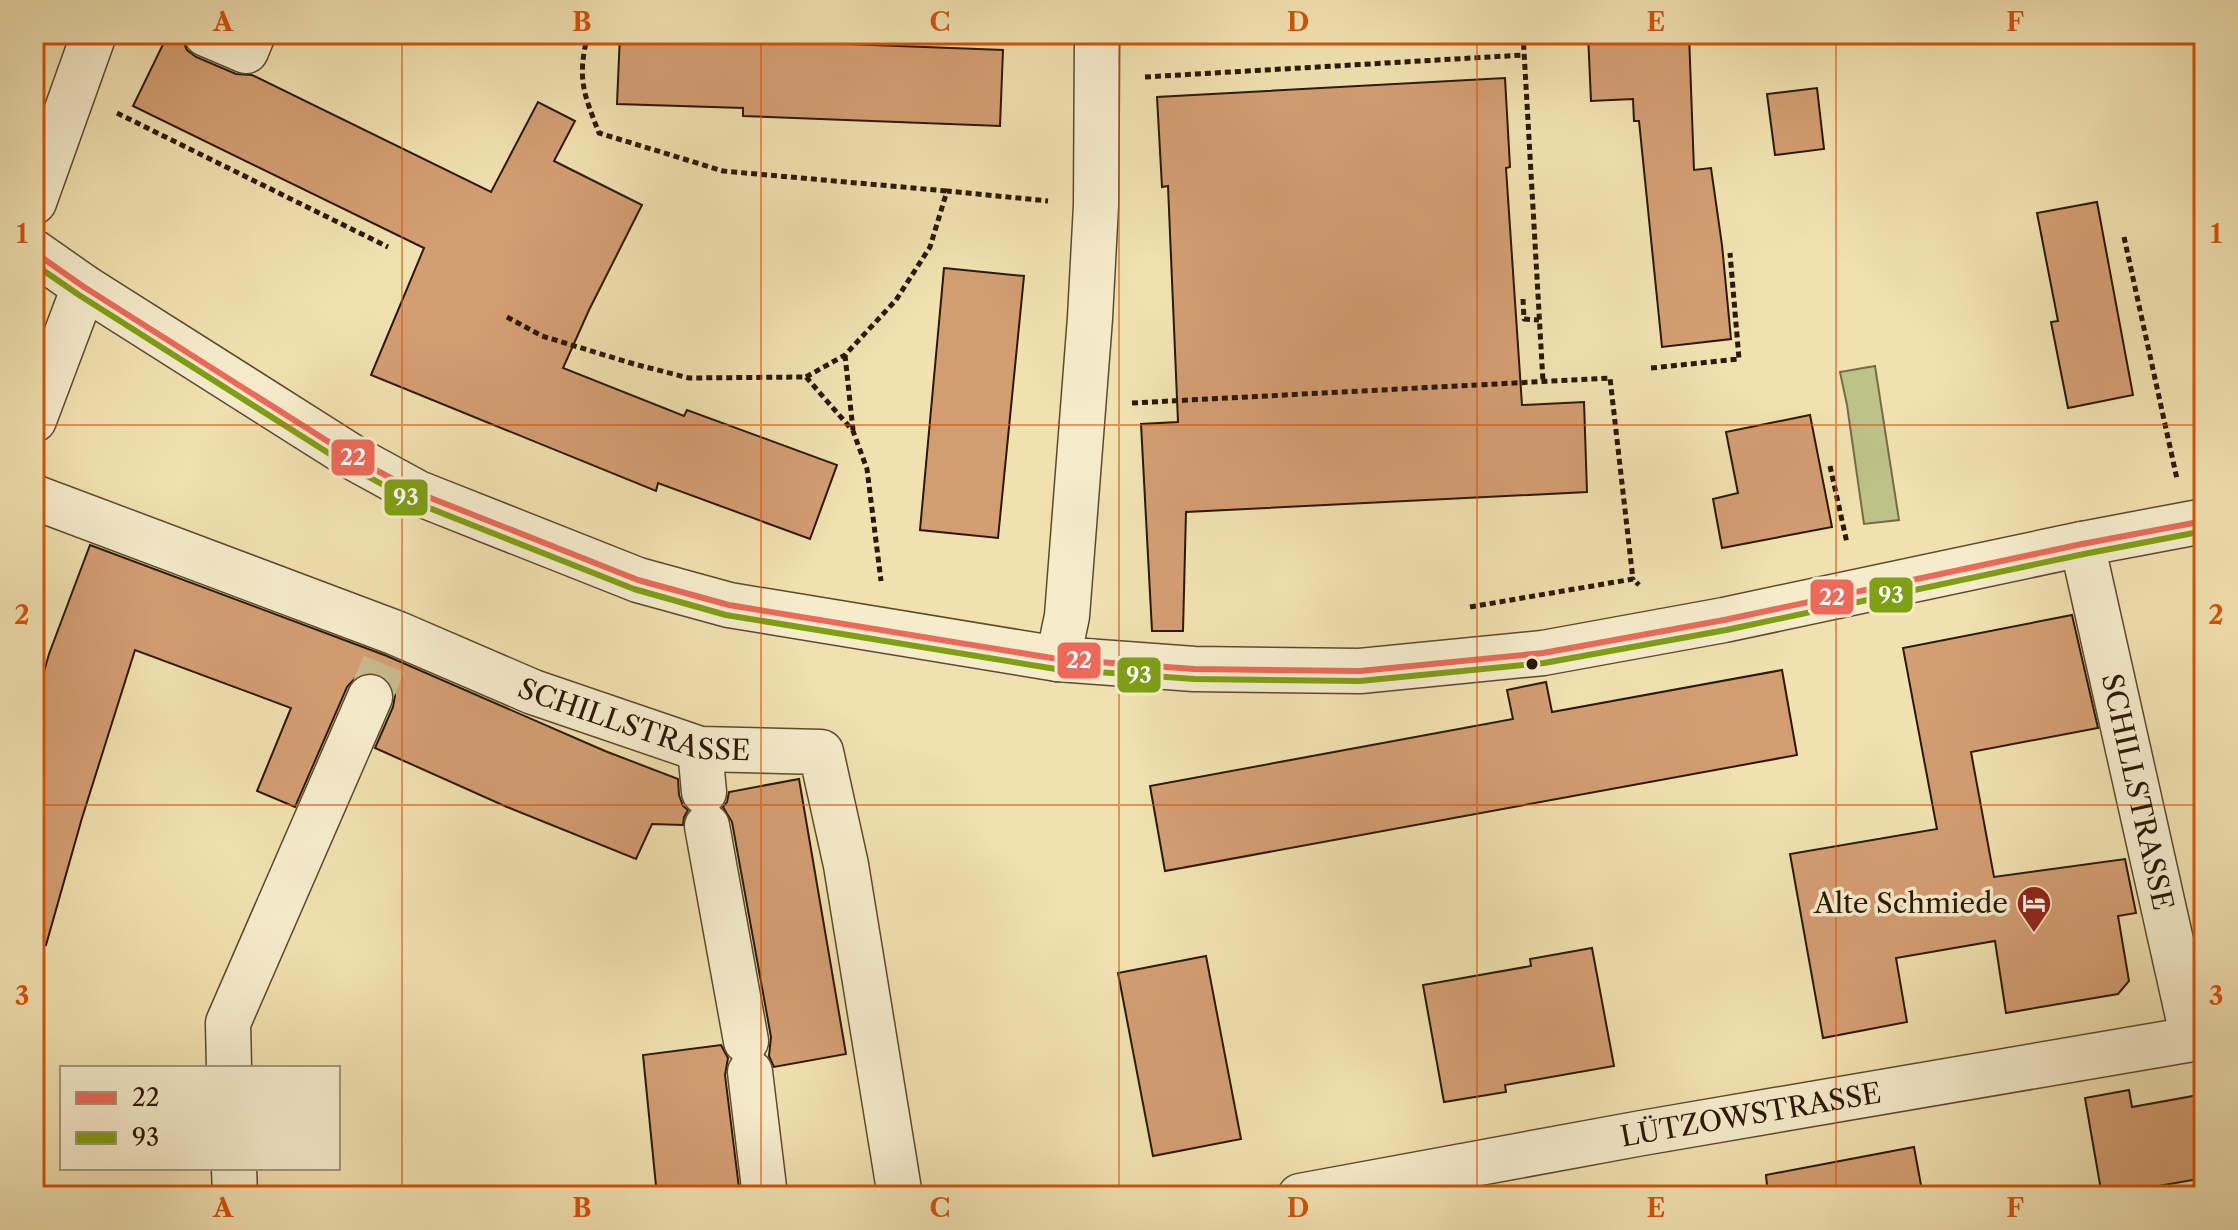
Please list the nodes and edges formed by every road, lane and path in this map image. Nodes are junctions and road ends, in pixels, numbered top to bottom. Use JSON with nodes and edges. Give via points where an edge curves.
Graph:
{"nodes":[{"id":1,"x":94,"y":34,"type":"edge"},
{"id":2,"x":206,"y":34,"type":"edge"},
{"id":3,"x":253,"y":34,"type":"edge"},
{"id":4,"x":588,"y":34,"type":"edge"},
{"id":5,"x":1097,"y":34,"type":"edge"},
{"id":6,"x":1523,"y":34,"type":"edge"},
{"id":7,"x":1524,"y":55,"type":"junction"},
{"id":8,"x":1098,"y":80,"type":"junction"},
{"id":9,"x":74,"y":92,"type":"junction"},
{"id":10,"x":947,"y":191,"type":"junction"},
{"id":11,"x":34,"y":202,"type":"edge"},
{"id":12,"x":1096,"y":205,"type":"junction"},
{"id":13,"x":2124,"y":237,"type":"dead end"},
{"id":14,"x":388,"y":247,"type":"dead end"},
{"id":15,"x":34,"y":252,"type":"edge"},
{"id":16,"x":1730,"y":253,"type":"dead end"},
{"id":17,"x":84,"y":287,"type":"junction"},
{"id":18,"x":1523,"y":299,"type":"dead end"},
{"id":19,"x":507,"y":317,"type":"dead end"},
{"id":20,"x":1539,"y":320,"type":"junction"},
{"id":21,"x":845,"y":355,"type":"junction"},
{"id":22,"x":1651,"y":368,"type":"dead end"},
{"id":23,"x":806,"y":377,"type":"junction"},
{"id":24,"x":1543,"y":382,"type":"junction"},
{"id":25,"x":1083,"y":405,"type":"junction"},
{"id":26,"x":34,"y":420,"type":"edge"},
{"id":27,"x":853,"y":431,"type":"junction"},
{"id":28,"x":1830,"y":466,"type":"dead end"},
{"id":29,"x":34,"y":497,"type":"edge"},
{"id":30,"x":2196,"y":522,"type":"edge"},
{"id":31,"x":2082,"y":544,"type":"junction"},
{"id":32,"x":1633,"y":579,"type":"junction"},
{"id":33,"x":1859,"y":592,"type":"junction"},
{"id":34,"x":883,"y":593,"type":"dead end"},
{"id":35,"x":1461,"y":609,"type":"dead end"},
{"id":36,"x":1689,"y":627,"type":"junction"},
{"id":37,"x":1642,"y":636,"type":"junction"},
{"id":38,"x":1058,"y":659,"type":"junction"},
{"id":39,"x":383,"y":665,"type":"junction"},
{"id":40,"x":700,"y":749,"type":"junction"},
{"id":41,"x":2199,"y":1038,"type":"edge"},
{"id":42,"x":229,"y":1066,"type":"edge"},
{"id":43,"x":234,"y":1170,"type":"edge"},
{"id":44,"x":235,"y":1196,"type":"edge"},
{"id":45,"x":765,"y":1196,"type":"edge"},
{"id":46,"x":900,"y":1196,"type":"edge"},
{"id":47,"x":1300,"y":1196,"type":"edge"}],
"edges":[{"from":1,"to":9,"type":"street"},
{"from":2,"to":3,"type":"street","via":[[246,51]]},
{"from":4,"to":10,"type":"path","via":[[581,62],[584,95],[599,133],[723,171]]},
{"from":5,"to":8,"type":"street"},
{"from":6,"to":7,"type":"path"},
{"from":7,"to":8,"type":"path"},
{"from":7,"to":20,"type":"path"},
{"from":8,"to":12,"type":"street"},
{"from":9,"to":11,"type":"street"},
{"from":9,"to":14,"type":"path"},
{"from":10,"to":12,"type":"path"},
{"from":10,"to":21,"type":"path","via":[[930,247],[896,300]]},
{"from":12,"to":25,"type":"street"},
{"from":13,"to":30,"type":"path"},
{"from":15,"to":17,"type":"street"},
{"from":16,"to":22,"type":"path","via":[[1739,359]]},
{"from":17,"to":26,"type":"street"},
{"from":17,"to":38,"type":"street","via":[[418,493],[638,580],[729,605]]},
{"from":18,"to":20,"type":"path","via":[[1524,319]]},
{"from":19,"to":23,"type":"path","via":[[542,336],[689,378]]},
{"from":20,"to":24,"type":"path"},
{"from":21,"to":23,"type":"path"},
{"from":21,"to":27,"type":"path"},
{"from":23,"to":27,"type":"path"},
{"from":24,"to":25,"type":"path"},
{"from":24,"to":32,"type":"path","via":[[1610,378]]},
{"from":25,"to":38,"type":"street","via":[[1067,616]]},
{"from":27,"to":34,"type":"path","via":[[867,469]]},
{"from":28,"to":33,"type":"path"},
{"from":29,"to":39,"type":"street","name":"SCHILLSTRASSE"},
{"from":30,"to":31,"type":"street"},
{"from":31,"to":33,"type":"street"},
{"from":31,"to":41,"type":"street","name":"SCHILLSTRASSE"},
{"from":32,"to":35,"type":"path"},
{"from":32,"to":36,"type":"path"},
{"from":32,"to":37,"type":"path"},
{"from":33,"to":36,"type":"street"},
{"from":36,"to":37,"type":"street"},
{"from":37,"to":38,"type":"street","via":[[1543,653],[1360,671],[1194,669]]},
{"from":39,"to":40,"type":"street","name":"SCHILLSTRASSE","via":[[533,692]]},
{"from":39,"to":42,"type":"street","via":[[228,1023]]},
{"from":40,"to":45,"type":"street"},
{"from":40,"to":46,"type":"street","name":"SCHILLSTRASSE","via":[[821,752],[846,865]]},
{"from":41,"to":47,"type":"street","name":"LÜTZOWSTRASSE"},
{"from":43,"to":44,"type":"street"}]}
